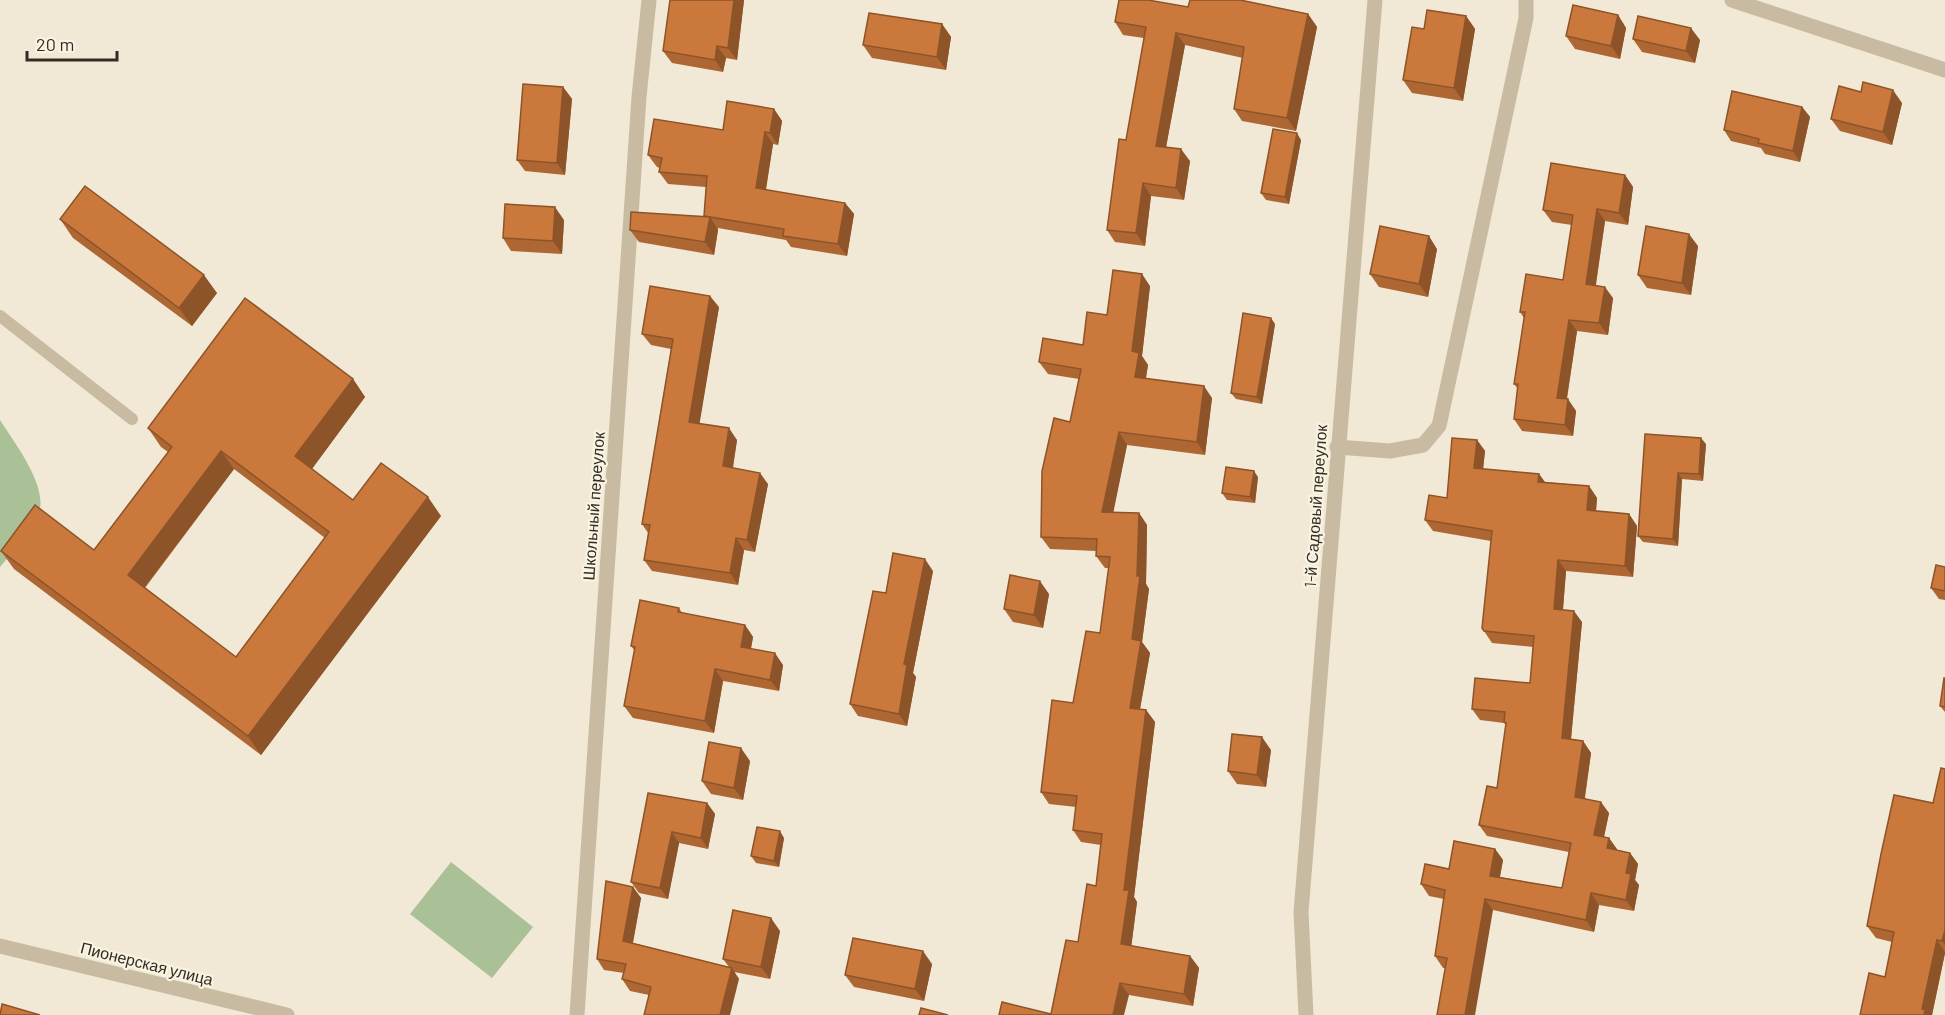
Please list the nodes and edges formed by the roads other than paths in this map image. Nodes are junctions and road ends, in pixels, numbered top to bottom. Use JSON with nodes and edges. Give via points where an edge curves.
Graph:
{"nodes":[{"id":1,"x":648,"y":0,"type":"edge"},
{"id":2,"x":1375,"y":0,"type":"edge"},
{"id":3,"x":1527,"y":0,"type":"edge"},
{"id":4,"x":1732,"y":0,"type":"edge"},
{"id":5,"x":1945,"y":70,"type":"edge"},
{"id":6,"x":0,"y":316,"type":"edge"},
{"id":7,"x":132,"y":419,"type":"dead end"},
{"id":8,"x":1337,"y":447,"type":"junction"},
{"id":9,"x":0,"y":946,"type":"edge"},
{"id":10,"x":286,"y":1015,"type":"edge"},
{"id":11,"x":577,"y":1015,"type":"edge"},
{"id":12,"x":1306,"y":1015,"type":"edge"}],
"edges":[{"from":1,"to":11,"type":"street","name":"Школьный переулок"},
{"from":2,"to":8,"type":"street","name":"1-й Садовый переулок"},
{"from":3,"to":8,"type":"street","via":[[1439,426],[1423,445],[1390,451]]},
{"from":4,"to":5,"type":"street"},
{"from":6,"to":7,"type":"lane"},
{"from":8,"to":12,"type":"street","name":"1-й Садовый переулок","via":[[1301,912]]},
{"from":9,"to":10,"type":"street","name":"Пионерская улица"}]}
